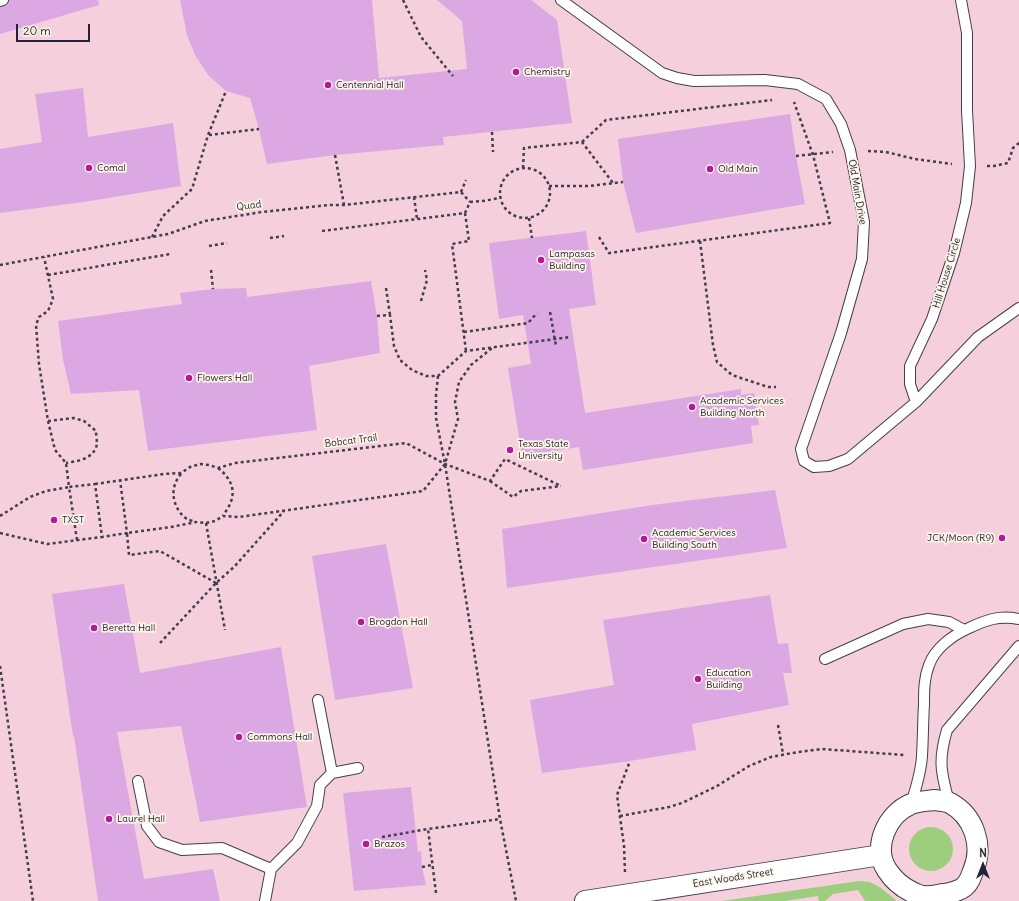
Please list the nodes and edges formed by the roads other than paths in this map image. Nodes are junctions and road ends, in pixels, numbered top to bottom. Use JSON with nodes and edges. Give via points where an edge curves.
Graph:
{"nodes":[{"id":1,"x":3,"y":0,"type":"edge"},
{"id":2,"x":561,"y":0,"type":"edge"},
{"id":3,"x":961,"y":0,"type":"edge"},
{"id":4,"x":0,"y":1,"type":"edge"},
{"id":5,"x":1019,"y":308,"type":"edge"},
{"id":6,"x":916,"y":402,"type":"junction"},
{"id":7,"x":1019,"y":619,"type":"edge"},
{"id":8,"x":964,"y":630,"type":"junction"},
{"id":9,"x":1019,"y":646,"type":"edge"},
{"id":10,"x":825,"y":660,"type":"dead end"},
{"id":11,"x":318,"y":700,"type":"dead end"},
{"id":12,"x":358,"y":768,"type":"dead end"},
{"id":13,"x":332,"y":773,"type":"junction"},
{"id":14,"x":138,"y":781,"type":"dead end"},
{"id":15,"x":949,"y":802,"type":"junction"},
{"id":16,"x":911,"y":804,"type":"junction"},
{"id":17,"x":881,"y":855,"type":"junction"},
{"id":18,"x":271,"y":869,"type":"junction"},
{"id":19,"x":963,"y":894,"type":"edge"},
{"id":20,"x":922,"y":899,"type":"edge"},
{"id":21,"x":265,"y":901,"type":"edge"},
{"id":22,"x":585,"y":901,"type":"edge"}],
"edges":[{"from":1,"to":4,"type":"lane"},
{"from":2,"to":6,"type":"lane","name":"Old Main Drive","via":[[662,73],[694,81],[765,80],[798,84],[826,99],[841,124],[850,150],[864,222],[862,259],[841,333],[801,449],[804,461],[814,467],[829,466],[848,459]]},
{"from":3,"to":6,"type":"lane","name":"Hill House Circle","via":[[967,33],[970,166],[966,203],[954,253],[932,319],[910,366],[910,384]]},
{"from":5,"to":6,"type":"lane","via":[[978,337]]},
{"from":7,"to":8,"type":"lane","via":[[1002,617]]},
{"from":8,"to":10,"type":"lane","via":[[949,622],[928,619],[910,622]]},
{"from":8,"to":16,"type":"lane","via":[[933,656],[924,680],[922,756],[920,774]]},
{"from":9,"to":15,"type":"lane","via":[[947,730],[941,767]]},
{"from":11,"to":13,"type":"lane"},
{"from":12,"to":13,"type":"lane"},
{"from":13,"to":18,"type":"lane","via":[[320,785],[317,806],[297,843]]},
{"from":14,"to":18,"type":"lane","via":[[147,826],[159,842],[182,850],[222,848]]},
{"from":15,"to":16,"type":"street","via":[[935,800]]},
{"from":15,"to":19,"type":"street","via":[[970,820],[978,849],[977,864]]},
{"from":16,"to":17,"type":"street","via":[[892,817],[882,838]]},
{"from":17,"to":20,"type":"street","via":[[890,876],[901,887]]},
{"from":17,"to":22,"type":"street","name":"East Woods Street"},
{"from":18,"to":21,"type":"lane"},
{"from":19,"to":20,"type":"street","via":[[950,893]]}]}
